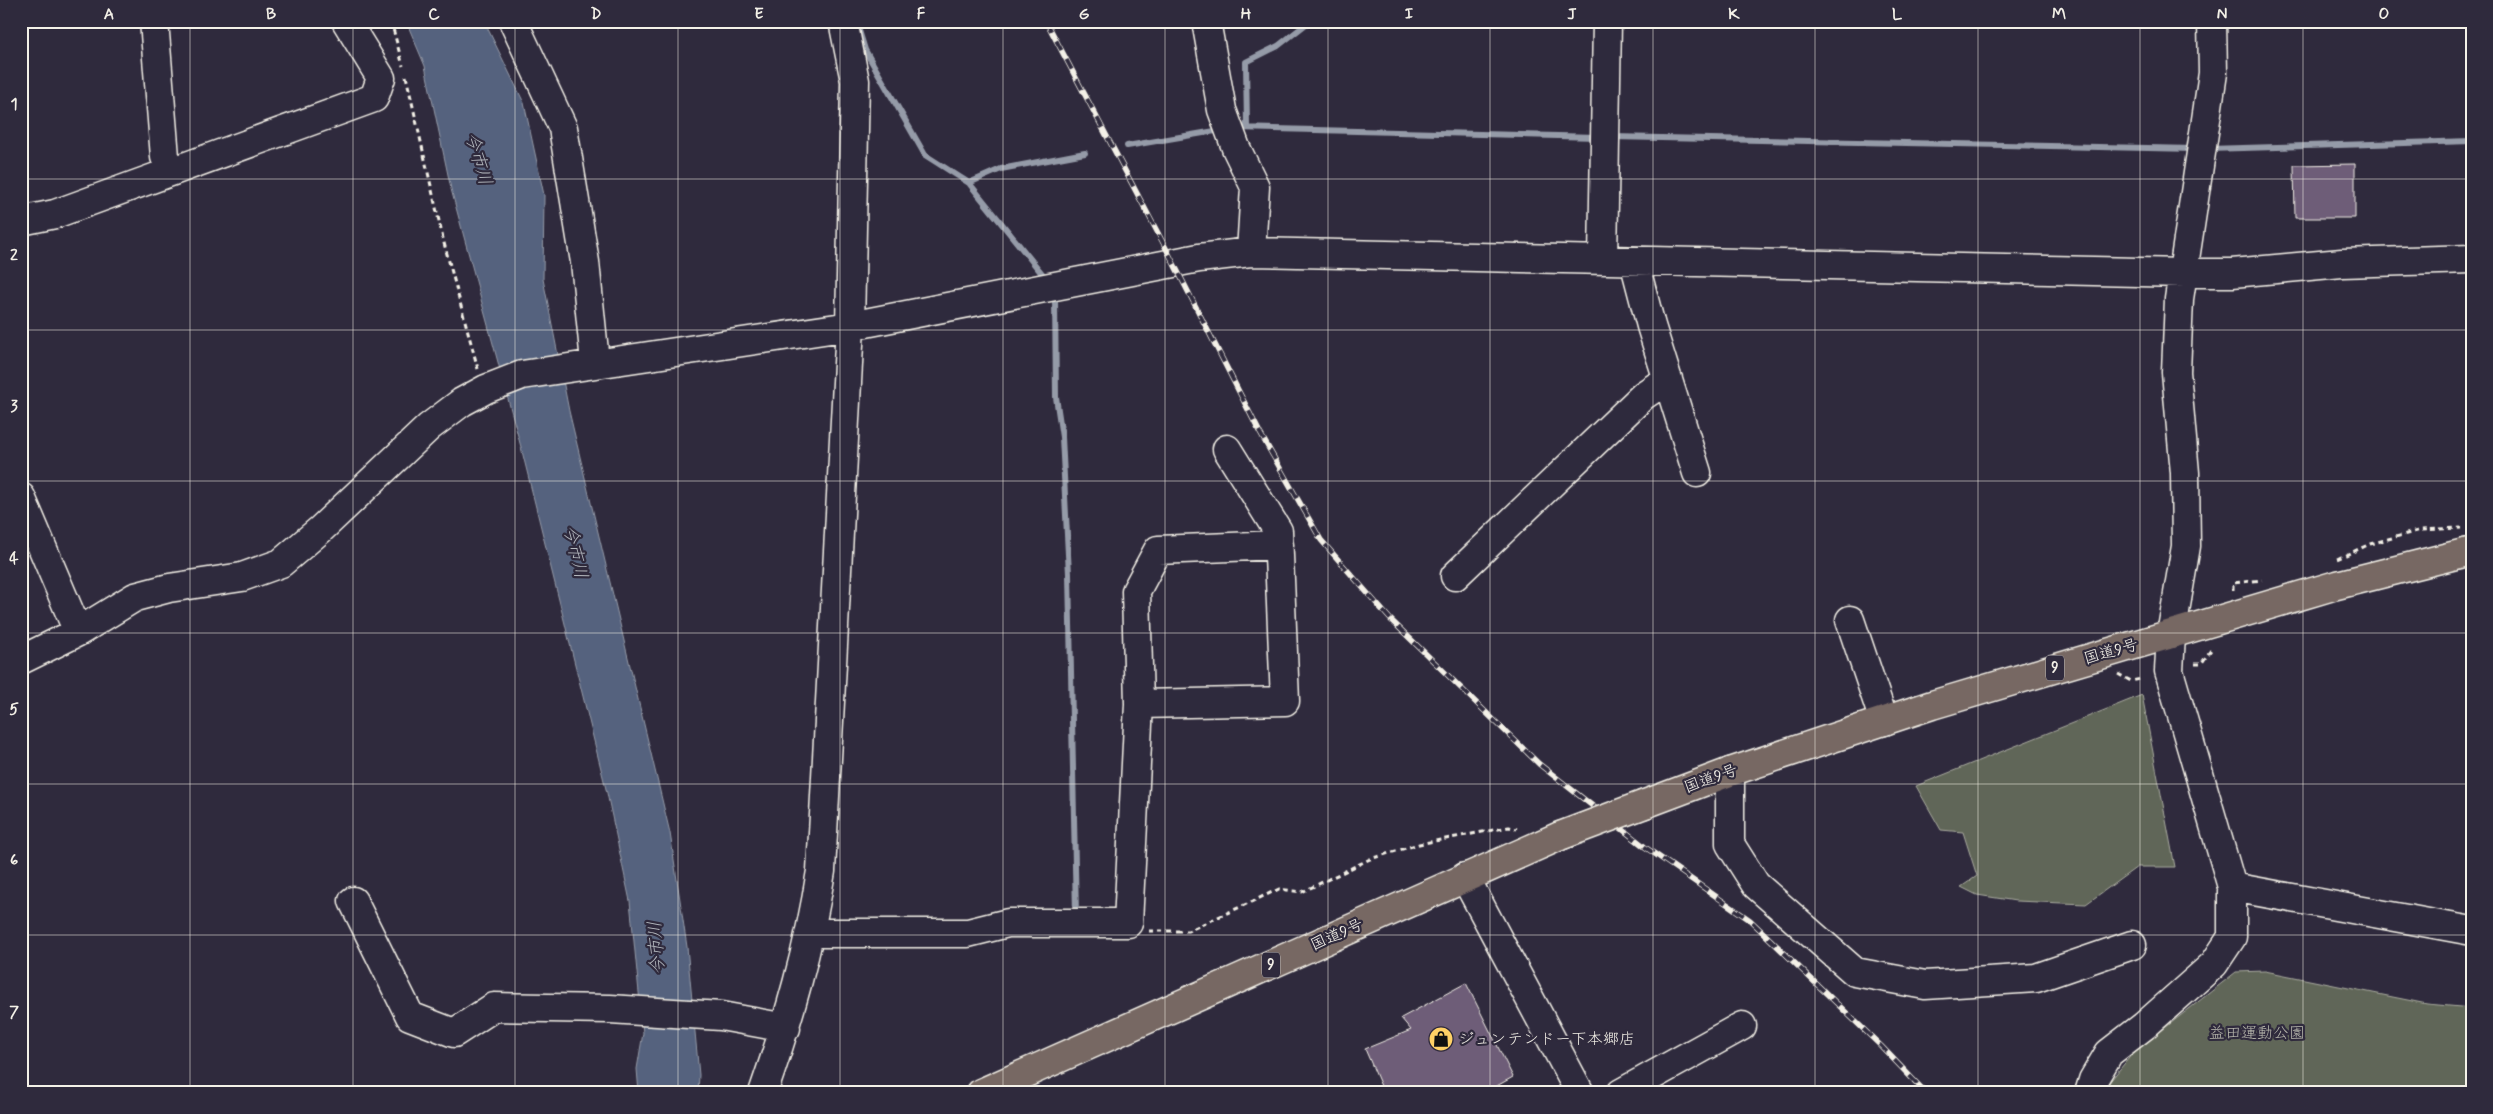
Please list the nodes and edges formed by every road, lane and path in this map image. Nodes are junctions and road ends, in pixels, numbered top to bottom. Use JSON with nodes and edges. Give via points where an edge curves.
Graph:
{"nodes":[{"id":1,"x":154,"y":21,"type":"edge"},
{"id":2,"x":346,"y":21,"type":"edge"},
{"id":3,"x":391,"y":21,"type":"edge"},
{"id":4,"x":513,"y":21,"type":"edge"},
{"id":5,"x":844,"y":21,"type":"edge"},
{"id":6,"x":1206,"y":21,"type":"edge"},
{"id":7,"x":1607,"y":21,"type":"edge"},
{"id":8,"x":2212,"y":21,"type":"edge"},
{"id":9,"x":171,"y":172,"type":"junction"},
{"id":10,"x":21,"y":221,"type":"edge"},
{"id":11,"x":1250,"y":252,"type":"junction"},
{"id":12,"x":2472,"y":259,"type":"edge"},
{"id":13,"x":1603,"y":260,"type":"junction"},
{"id":14,"x":1634,"y":261,"type":"junction"},
{"id":15,"x":2184,"y":273,"type":"junction"},
{"id":16,"x":850,"y":326,"type":"junction"},
{"id":17,"x":584,"y":364,"type":"junction"},
{"id":18,"x":1668,"y":379,"type":"junction"},
{"id":19,"x":483,"y":390,"type":"junction"},
{"id":20,"x":1226,"y":449,"type":"dead end"},
{"id":21,"x":1697,"y":473,"type":"dead end"},
{"id":22,"x":21,"y":497,"type":"edge"},
{"id":23,"x":2468,"y":539,"type":"edge"},
{"id":24,"x":1279,"y":545,"type":"junction"},
{"id":25,"x":2335,"y":560,"type":"dead end"},
{"id":26,"x":1455,"y":576,"type":"dead end"},
{"id":27,"x":2268,"y":580,"type":"dead end"},
{"id":28,"x":2233,"y":590,"type":"dead end"},
{"id":29,"x":1850,"y":620,"type":"dead end"},
{"id":30,"x":78,"y":632,"type":"junction"},
{"id":31,"x":2171,"y":635,"type":"junction"},
{"id":32,"x":21,"y":660,"type":"edge"},
{"id":33,"x":2117,"y":666,"type":"dead end"},
{"id":34,"x":2141,"y":679,"type":"dead end"},
{"id":35,"x":1139,"y":704,"type":"junction"},
{"id":36,"x":1884,"y":721,"type":"junction"},
{"id":37,"x":1730,"y":772,"type":"junction"},
{"id":38,"x":1526,"y":831,"type":"dead end"},
{"id":39,"x":1465,"y":877,"type":"junction"},
{"id":40,"x":2232,"y":886,"type":"junction"},
{"id":41,"x":353,"y":901,"type":"dead end"},
{"id":42,"x":1128,"y":923,"type":"junction"},
{"id":43,"x":2472,"y":931,"type":"edge"},
{"id":44,"x":811,"y":933,"type":"junction"},
{"id":45,"x":2132,"y":945,"type":"dead end"},
{"id":46,"x":1742,"y":1026,"type":"dead end"},
{"id":47,"x":786,"y":1028,"type":"junction"},
{"id":48,"x":763,"y":1093,"type":"edge"},
{"id":49,"x":981,"y":1093,"type":"edge"},
{"id":50,"x":1580,"y":1093,"type":"edge"},
{"id":51,"x":1621,"y":1093,"type":"edge"},
{"id":52,"x":2089,"y":1093,"type":"edge"}],
"edges":[{"from":1,"to":9,"type":"street","via":[[165,157]]},
{"from":2,"to":9,"type":"street","via":[[381,78],[374,98]]},
{"from":3,"to":19,"type":"path"},
{"from":4,"to":17,"type":"street","via":[[563,128],[585,262]]},
{"from":5,"to":16,"type":"street","via":[[855,81]]},
{"from":6,"to":11,"type":"street","via":[[1222,110],[1255,188]]},
{"from":7,"to":13,"type":"street"},
{"from":8,"to":15,"type":"street","via":[[2213,73]]},
{"from":9,"to":10,"type":"street","via":[[55,214]]},
{"from":11,"to":13,"type":"street"},
{"from":11,"to":16,"type":"street","via":[[1199,258]]},
{"from":12,"to":15,"type":"street"},
{"from":13,"to":14,"type":"street"},
{"from":14,"to":15,"type":"street"},
{"from":14,"to":18,"type":"street"},
{"from":15,"to":31,"type":"street","via":[[2179,298],[2176,372],[2185,473],[2186,546]]},
{"from":16,"to":17,"type":"street"},
{"from":16,"to":44,"type":"street","via":[[821,871]]},
{"from":17,"to":19,"type":"street","via":[[522,374]]},
{"from":18,"to":21,"type":"street"},
{"from":18,"to":26,"type":"street","via":[[1644,395]]},
{"from":19,"to":30,"type":"street","via":[[429,427],[281,563],[242,577],[169,588],[135,597]]},
{"from":20,"to":24,"type":"street","via":[[1278,531]]},
{"from":22,"to":30,"type":"street"},
{"from":23,"to":25,"type":"path","via":[[2421,530],[2370,544]]},
{"from":23,"to":31,"type":"highway","name":"国道9号","number":"9","via":[[2333,586]]},
{"from":24,"to":35,"type":"street","via":[[1158,550],[1136,591]]},
{"from":24,"to":35,"type":"street","via":[[1285,701]]},
{"from":27,"to":28,"type":"path","via":[[2233,583]]},
{"from":29,"to":36,"type":"street"},
{"from":30,"to":32,"type":"street"},
{"from":31,"to":36,"type":"highway","name":"国道9号","number":"9"},
{"from":31,"to":40,"type":"street","via":[[2169,671]]},
{"from":33,"to":34,"type":"path","via":[[2116,673],[2131,681]]},
{"from":35,"to":42,"type":"street"},
{"from":36,"to":37,"type":"highway","name":"国道9号","number":"9"},
{"from":37,"to":39,"type":"highway","name":"国道9号","number":"9","bridge":true,"via":[[1560,836]]},
{"from":37,"to":45,"type":"street","via":[[1730,844],[1756,885],[1855,972],[1925,985],[2036,978]]},
{"from":38,"to":42,"type":"path","via":[[1509,827],[1419,844],[1370,859],[1302,892],[1279,889],[1188,930],[1141,931]]},
{"from":39,"to":49,"type":"highway","name":"国道9号","number":"9"},
{"from":39,"to":50,"type":"street"},
{"from":40,"to":43,"type":"street"},
{"from":40,"to":52,"type":"street","via":[[2232,937],[2214,964],[2109,1054]]},
{"from":41,"to":47,"type":"street","via":[[410,1016],[454,1033],[494,1007],[712,1016]]},
{"from":42,"to":44,"type":"street","via":[[1008,923],[968,933]]},
{"from":44,"to":47,"type":"street"},
{"from":46,"to":51,"type":"street"},
{"from":47,"to":48,"type":"street"}]}
